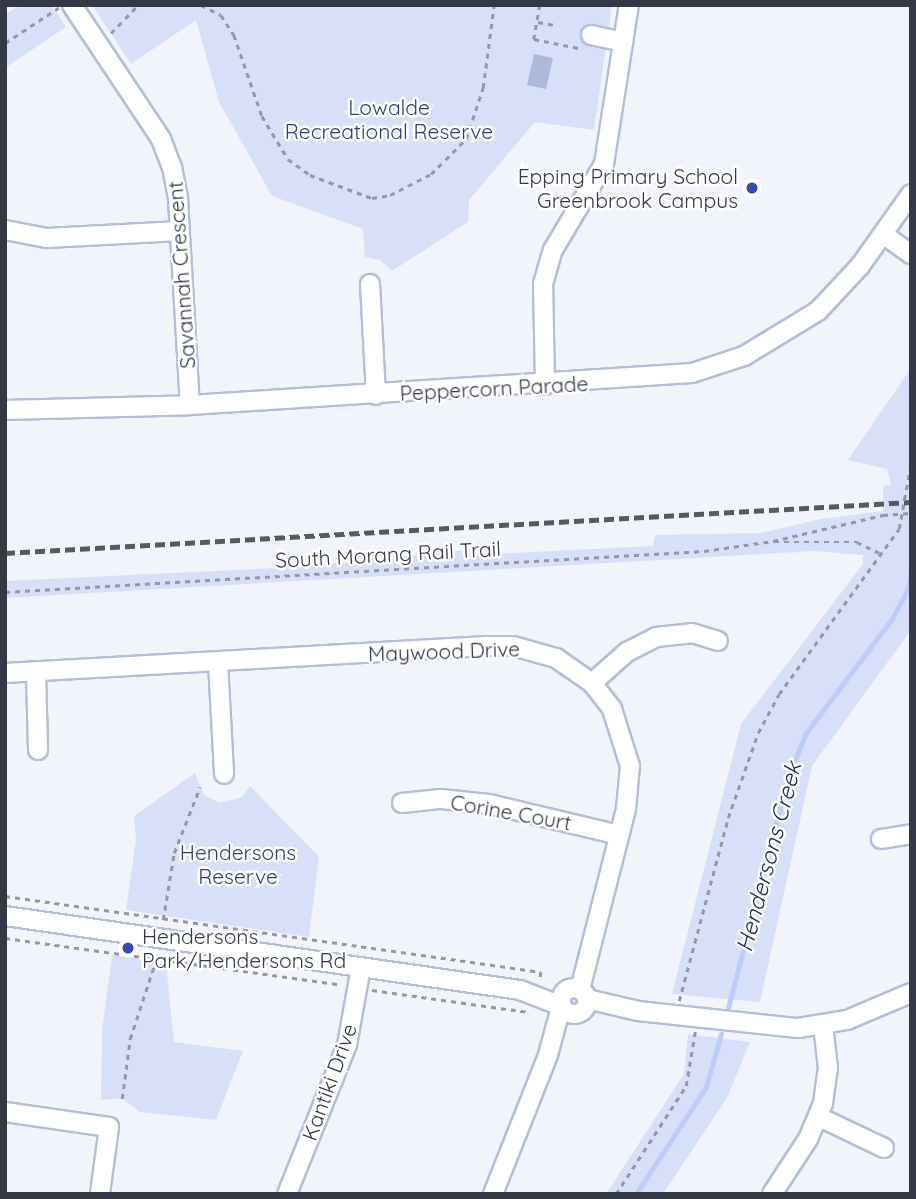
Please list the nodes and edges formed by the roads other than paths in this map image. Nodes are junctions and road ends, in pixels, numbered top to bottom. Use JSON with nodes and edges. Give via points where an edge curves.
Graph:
{"nodes":[{"id":1,"x":72,"y":5,"type":"edge"},
{"id":2,"x":629,"y":5,"type":"edge"},
{"id":3,"x":624,"y":42,"type":"junction"},
{"id":4,"x":592,"y":43,"type":"road end"},
{"id":5,"x":911,"y":194,"type":"edge"},
{"id":6,"x":5,"y":230,"type":"edge"},
{"id":7,"x":180,"y":231,"type":"junction"},
{"id":8,"x":883,"y":234,"type":"junction"},
{"id":9,"x":911,"y":254,"type":"edge"},
{"id":10,"x":370,"y":285,"type":"dead end"},
{"id":11,"x":545,"y":385,"type":"junction"},
{"id":12,"x":376,"y":395,"type":"junction"},
{"id":13,"x":190,"y":405,"type":"junction"},
{"id":14,"x":5,"y":410,"type":"edge"},
{"id":15,"x":718,"y":641,"type":"dead end"},
{"id":16,"x":218,"y":662,"type":"junction"},
{"id":17,"x":36,"y":672,"type":"junction"},
{"id":18,"x":5,"y":673,"type":"edge"},
{"id":19,"x":592,"y":683,"type":"junction"},
{"id":20,"x":38,"y":750,"type":"dead end"},
{"id":21,"x":224,"y":775,"type":"dead end"},
{"id":22,"x":402,"y":803,"type":"dead end"},
{"id":23,"x":911,"y":834,"type":"edge"},
{"id":24,"x":619,"y":835,"type":"junction"},
{"id":25,"x":881,"y":839,"type":"dead end"},
{"id":26,"x":5,"y":916,"type":"edge"},
{"id":27,"x":361,"y":967,"type":"junction"},
{"id":28,"x":911,"y":993,"type":"edge"},
{"id":29,"x":573,"y":1003,"type":"junction"},
{"id":30,"x":823,"y":1025,"type":"junction"},
{"id":31,"x":5,"y":1112,"type":"edge"},
{"id":32,"x":819,"y":1117,"type":"junction"},
{"id":33,"x":884,"y":1148,"type":"dead end"},
{"id":34,"x":100,"y":1194,"type":"edge"},
{"id":35,"x":287,"y":1194,"type":"edge"},
{"id":36,"x":493,"y":1194,"type":"edge"},
{"id":37,"x":772,"y":1194,"type":"edge"}],
"edges":[{"from":1,"to":7,"type":"street","name":"Savannah Crescent","via":[[161,139],[176,183]]},
{"from":2,"to":3,"type":"street"},
{"from":3,"to":4,"type":"street"},
{"from":3,"to":11,"type":"street","via":[[599,178],[564,231],[543,284]]},
{"from":5,"to":8,"type":"street","name":"Peppercorn Parade"},
{"from":6,"to":7,"type":"street","via":[[47,238]]},
{"from":7,"to":13,"type":"street","name":"Savannah Crescent"},
{"from":8,"to":9,"type":"street"},
{"from":8,"to":11,"type":"street","name":"Peppercorn Parade","via":[[818,311],[744,356],[676,376]]},
{"from":10,"to":12,"type":"street"},
{"from":11,"to":12,"type":"street","name":"Peppercorn Parade"},
{"from":12,"to":13,"type":"street","name":"Peppercorn Parade"},
{"from":13,"to":14,"type":"street","name":"Peppercorn Parade"},
{"from":15,"to":19,"type":"street","via":[[692,633],[656,636],[627,652]]},
{"from":16,"to":17,"type":"street","name":"Maywood Drive"},
{"from":16,"to":19,"type":"street","name":"Maywood Drive","via":[[513,646],[556,658]]},
{"from":16,"to":21,"type":"street"},
{"from":17,"to":18,"type":"street","name":"Maywood Drive"},
{"from":17,"to":20,"type":"street"},
{"from":19,"to":24,"type":"street","name":"Maywood Drive","via":[[612,709],[627,745],[629,790]]},
{"from":22,"to":24,"type":"street","name":"Corine Court","via":[[441,799],[489,804]]},
{"from":23,"to":25,"type":"street"},
{"from":24,"to":29,"type":"street","name":"Maywood Drive"},
{"from":26,"to":27,"type":"street"},
{"from":27,"to":29,"type":"street","via":[[520,990]]},
{"from":27,"to":35,"type":"street","name":"Kantiki Drive","via":[[347,1045]]},
{"from":28,"to":30,"type":"street","via":[[872,1011]]},
{"from":29,"to":30,"type":"street","via":[[778,1028]]},
{"from":29,"to":36,"type":"street"},
{"from":30,"to":32,"type":"street","via":[[828,1068]]},
{"from":31,"to":34,"type":"street","via":[[109,1127]]},
{"from":32,"to":33,"type":"street"},
{"from":32,"to":37,"type":"street"}]}
